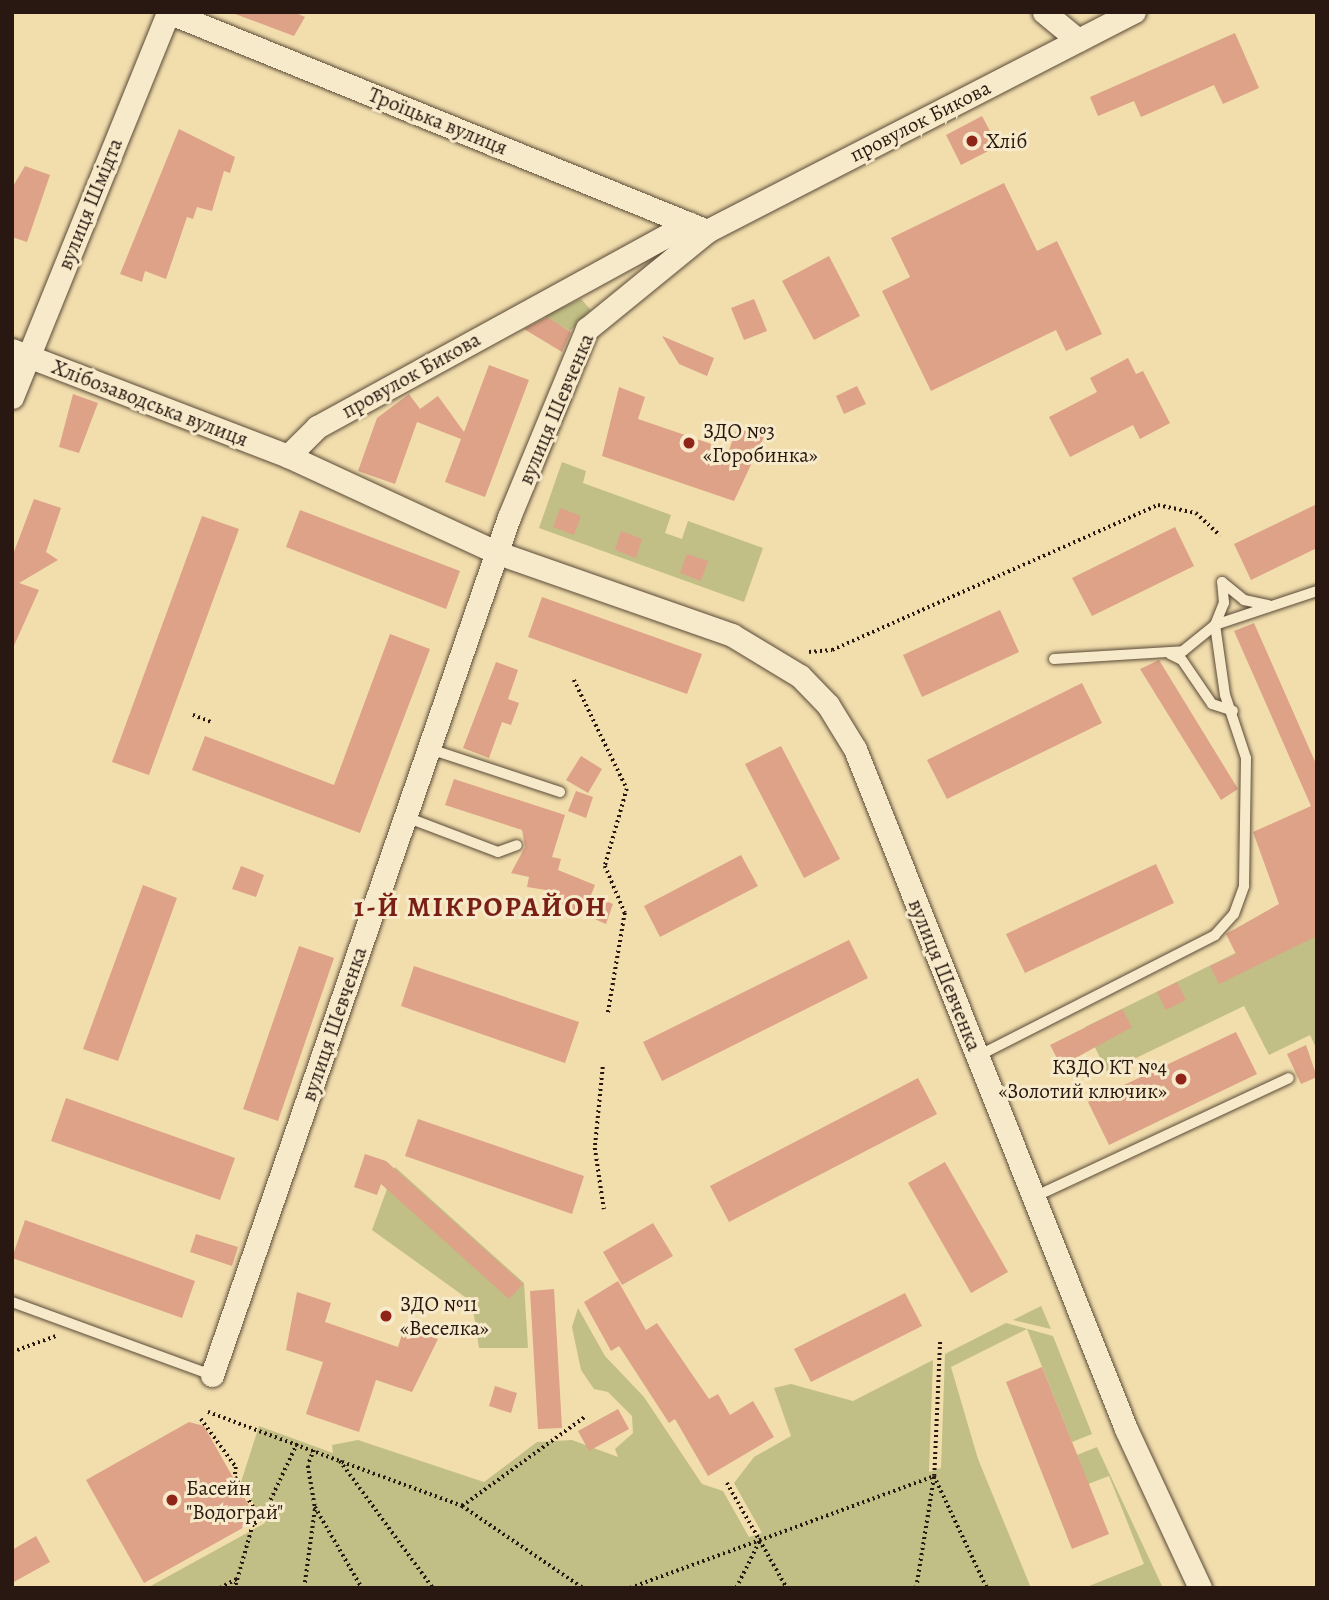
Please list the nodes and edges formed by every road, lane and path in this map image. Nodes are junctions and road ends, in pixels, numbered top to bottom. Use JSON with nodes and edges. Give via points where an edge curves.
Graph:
{"nodes":[{"id":1,"x":168,"y":12,"type":"edge"},
{"id":2,"x":1044,"y":12,"type":"edge"},
{"id":3,"x":1134,"y":12,"type":"edge"},
{"id":4,"x":1078,"y":40,"type":"junction"},
{"id":5,"x":698,"y":227,"type":"junction"},
{"id":6,"x":20,"y":353,"type":"edge"},
{"id":7,"x":12,"y":397,"type":"edge"},
{"id":8,"x":288,"y":456,"type":"junction"},
{"id":9,"x":1220,"y":536,"type":"dead end"},
{"id":10,"x":498,"y":553,"type":"junction"},
{"id":11,"x":1317,"y":591,"type":"edge"},
{"id":12,"x":1279,"y":604,"type":"junction"},
{"id":13,"x":1215,"y":625,"type":"junction"},
{"id":14,"x":809,"y":652,"type":"dead end"},
{"id":15,"x":1170,"y":654,"type":"junction"},
{"id":16,"x":1054,"y":659,"type":"dead end"},
{"id":17,"x":574,"y":680,"type":"dead end"},
{"id":18,"x":1233,"y":711,"type":"junction"},
{"id":19,"x":194,"y":715,"type":"dead end"},
{"id":20,"x":211,"y":722,"type":"dead end"},
{"id":21,"x":430,"y":749,"type":"junction"},
{"id":22,"x":560,"y":792,"type":"dead end"},
{"id":23,"x":406,"y":817,"type":"junction"},
{"id":24,"x":517,"y":845,"type":"dead end"},
{"id":25,"x":608,"y":1013,"type":"dead end"},
{"id":26,"x":978,"y":1056,"type":"junction"},
{"id":27,"x":603,"y":1067,"type":"dead end"},
{"id":28,"x":1289,"y":1078,"type":"dead end"},
{"id":29,"x":1034,"y":1197,"type":"junction"},
{"id":30,"x":604,"y":1209,"type":"dead end"},
{"id":31,"x":12,"y":1302,"type":"edge"},
{"id":32,"x":12,"y":1329,"type":"edge"},
{"id":33,"x":56,"y":1336,"type":"dead end"},
{"id":34,"x":940,"y":1341,"type":"dead end"},
{"id":35,"x":12,"y":1342,"type":"edge"},
{"id":36,"x":12,"y":1352,"type":"edge"},
{"id":37,"x":212,"y":1376,"type":"joint"},
{"id":38,"x":208,"y":1412,"type":"dead end"},
{"id":39,"x":586,"y":1416,"type":"dead end"},
{"id":40,"x":201,"y":1419,"type":"dead end"},
{"id":41,"x":297,"y":1443,"type":"junction"},
{"id":42,"x":314,"y":1450,"type":"junction"},
{"id":43,"x":340,"y":1461,"type":"junction"},
{"id":44,"x":934,"y":1476,"type":"junction"},
{"id":45,"x":727,"y":1483,"type":"dead end"},
{"id":46,"x":462,"y":1506,"type":"junction"},
{"id":47,"x":315,"y":1507,"type":"junction"},
{"id":48,"x":261,"y":1520,"type":"junction"},
{"id":49,"x":760,"y":1540,"type":"junction"},
{"id":50,"x":238,"y":1578,"type":"junction"},
{"id":51,"x":220,"y":1588,"type":"edge"},
{"id":52,"x":235,"y":1588,"type":"edge"},
{"id":53,"x":304,"y":1588,"type":"edge"},
{"id":54,"x":362,"y":1588,"type":"edge"},
{"id":55,"x":433,"y":1588,"type":"edge"},
{"id":56,"x":583,"y":1588,"type":"edge"},
{"id":57,"x":630,"y":1588,"type":"edge"},
{"id":58,"x":736,"y":1588,"type":"edge"},
{"id":59,"x":787,"y":1588,"type":"edge"},
{"id":60,"x":916,"y":1588,"type":"edge"},
{"id":61,"x":987,"y":1588,"type":"edge"},
{"id":62,"x":1200,"y":1588,"type":"edge"}],
"edges":[{"from":1,"to":5,"type":"street","name":"Троїцька вулиця"},
{"from":1,"to":6,"type":"street","name":"вулиця Шмідта"},
{"from":2,"to":4,"type":"street"},
{"from":3,"to":4,"type":"street","name":"провулок Бикова"},
{"from":4,"to":5,"type":"street","name":"провулок Бикова","via":[[993,93]]},
{"from":5,"to":8,"type":"street","name":"провулок Бикова","via":[[317,427]]},
{"from":5,"to":10,"type":"street","name":"вулиця Шевченка","via":[[587,329]]},
{"from":6,"to":7,"type":"street","name":"вулиця Шмідта"},
{"from":6,"to":8,"type":"street","name":"Хлібозаводська вулиця"},
{"from":8,"to":10,"type":"street","name":"вулиця Шевченка"},
{"from":9,"to":14,"type":"path","via":[[1196,513],[1158,505],[832,650]]},
{"from":10,"to":21,"type":"street","name":"вулиця Шевченка"},
{"from":10,"to":26,"type":"street","name":"вулиця Шевченка","via":[[732,635],[800,676],[828,705],[855,749]]},
{"from":11,"to":12,"type":"lane"},
{"from":12,"to":13,"type":"lane"},
{"from":12,"to":13,"type":"lane","via":[[1244,600],[1222,582],[1224,603]]},
{"from":13,"to":15,"type":"lane","via":[[1195,645]]},
{"from":13,"to":18,"type":"lane"},
{"from":15,"to":16,"type":"lane"},
{"from":15,"to":18,"type":"lane","via":[[1182,660],[1212,704]]},
{"from":17,"to":25,"type":"path","via":[[627,789],[605,866],[625,913]]},
{"from":18,"to":26,"type":"lane","via":[[1246,758],[1244,886],[1234,914],[1215,935]]},
{"from":19,"to":20,"type":"path"},
{"from":21,"to":22,"type":"lane"},
{"from":21,"to":23,"type":"street","name":"вулиця Шевченка"},
{"from":23,"to":24,"type":"lane","via":[[498,852]]},
{"from":23,"to":37,"type":"street","name":"вулиця Шевченка"},
{"from":26,"to":29,"type":"street","name":"вулиця Шевченка"},
{"from":27,"to":30,"type":"path","via":[[595,1148]]},
{"from":28,"to":29,"type":"lane"},
{"from":29,"to":62,"type":"street","name":"вулиця Шевченка","via":[[1126,1429]]},
{"from":31,"to":37,"type":"lane"},
{"from":32,"to":35,"type":"path"},
{"from":33,"to":36,"type":"path"},
{"from":34,"to":44,"type":"path"},
{"from":38,"to":41,"type":"path"},
{"from":39,"to":46,"type":"path"},
{"from":40,"to":48,"type":"path","via":[[236,1467],[235,1477]]},
{"from":41,"to":42,"type":"path"},
{"from":41,"to":48,"type":"path"},
{"from":42,"to":43,"type":"path"},
{"from":42,"to":47,"type":"path","via":[[308,1466]]},
{"from":43,"to":46,"type":"path"},
{"from":43,"to":55,"type":"path"},
{"from":44,"to":49,"type":"path"},
{"from":44,"to":60,"type":"path"},
{"from":44,"to":61,"type":"path"},
{"from":45,"to":49,"type":"path"},
{"from":46,"to":56,"type":"path"},
{"from":47,"to":53,"type":"path"},
{"from":47,"to":54,"type":"path"},
{"from":48,"to":50,"type":"path","via":[[253,1525]]},
{"from":49,"to":57,"type":"path"},
{"from":49,"to":58,"type":"path"},
{"from":49,"to":59,"type":"path"},
{"from":50,"to":51,"type":"path"},
{"from":50,"to":52,"type":"path"}]}
